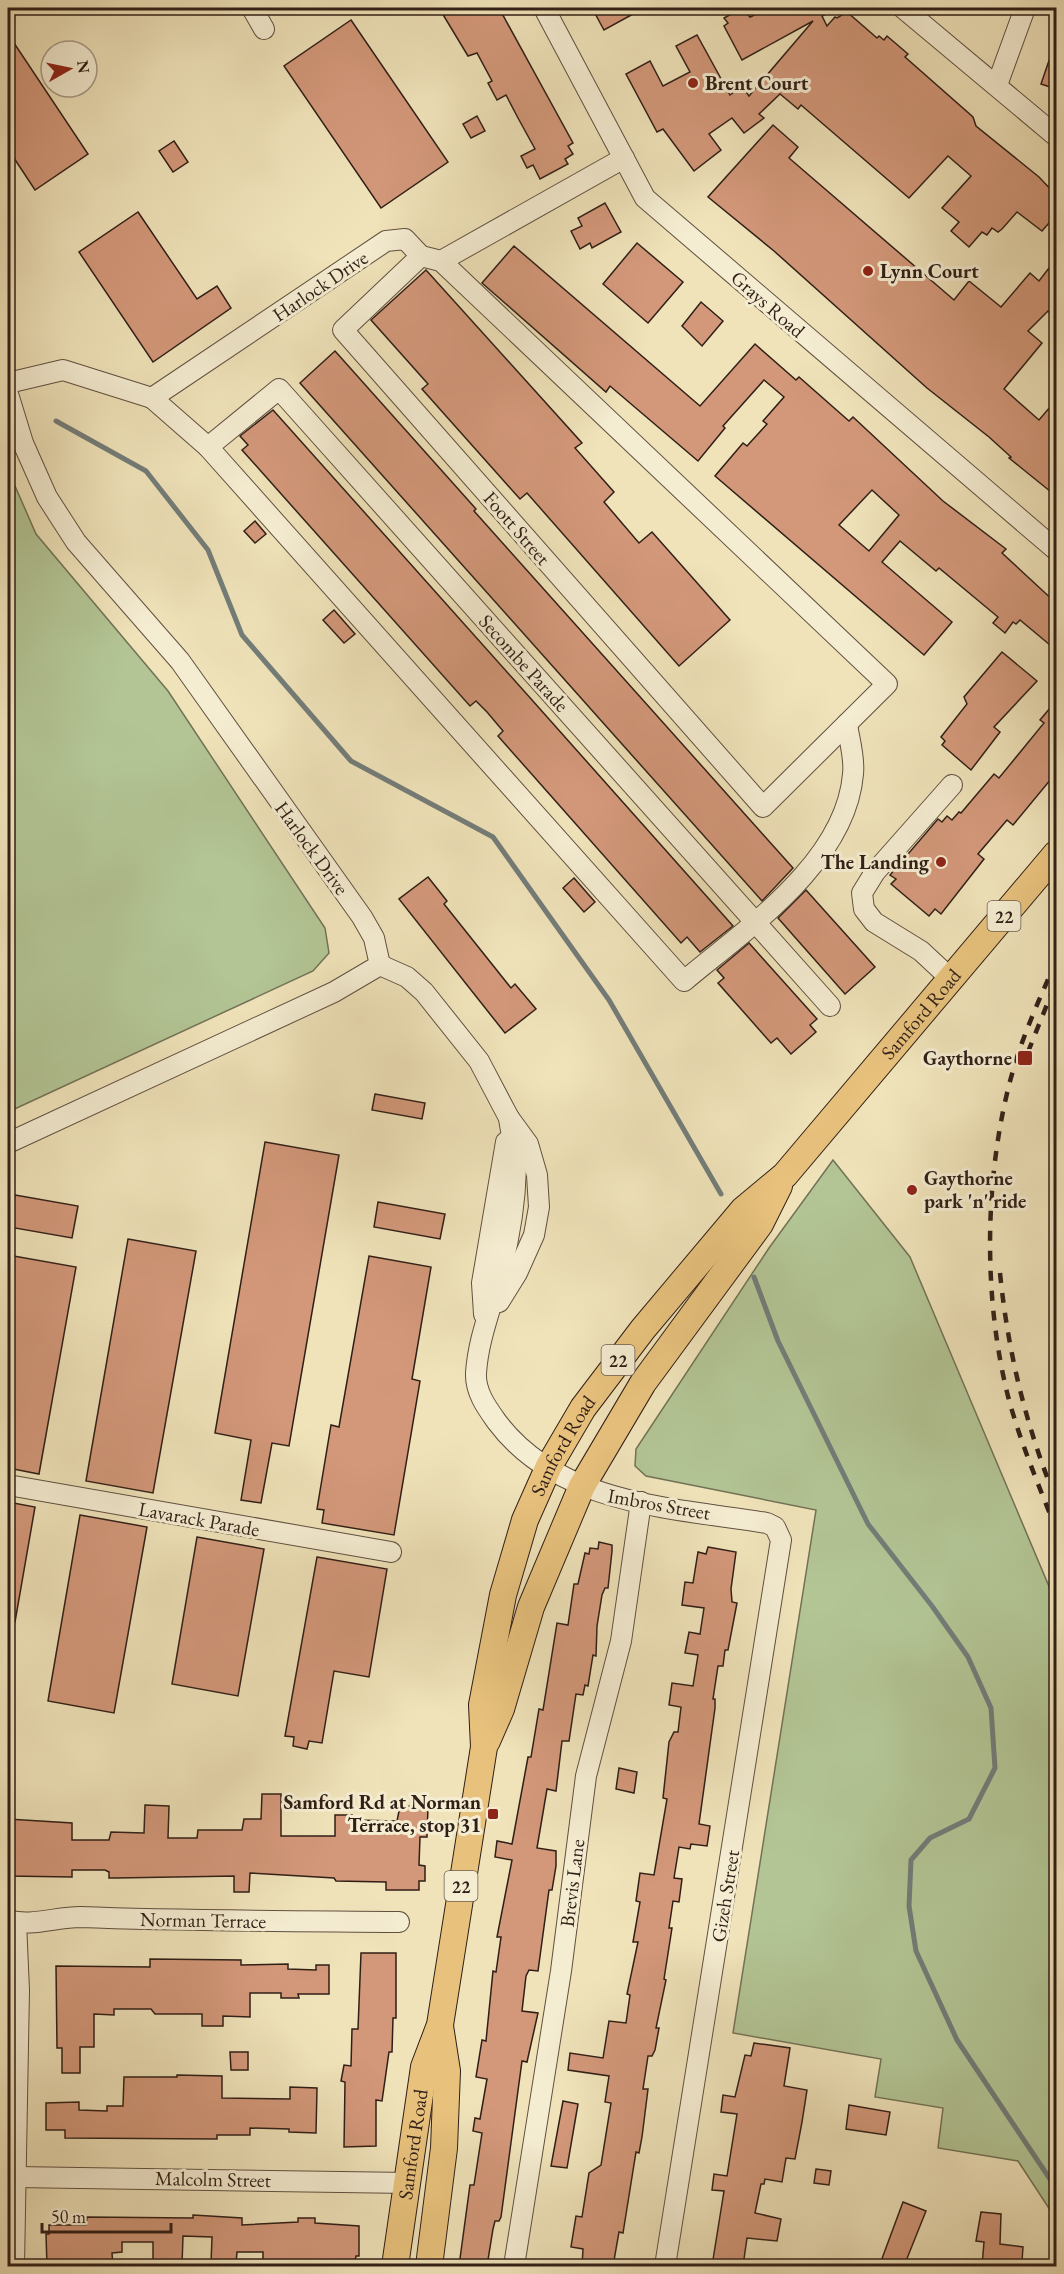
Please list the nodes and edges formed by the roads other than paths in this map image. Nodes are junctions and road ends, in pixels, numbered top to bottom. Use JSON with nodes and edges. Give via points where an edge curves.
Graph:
{"nodes":[{"id":1,"x":252,"y":8,"type":"edge"},
{"id":2,"x":544,"y":8,"type":"edge"},
{"id":3,"x":903,"y":8,"type":"edge"},
{"id":4,"x":1025,"y":8,"type":"edge"},
{"id":5,"x":264,"y":29,"type":"dead end"},
{"id":6,"x":997,"y":85,"type":"junction"},
{"id":7,"x":1056,"y":136,"type":"edge"},
{"id":8,"x":624,"y":158,"type":"junction"},
{"id":9,"x":421,"y":256,"type":"junction"},
{"id":10,"x":441,"y":261,"type":"junction"},
{"id":11,"x":8,"y":383,"type":"edge"},
{"id":12,"x":8,"y":394,"type":"edge"},
{"id":13,"x":152,"y":398,"type":"junction"},
{"id":14,"x":208,"y":447,"type":"junction"},
{"id":15,"x":1056,"y":550,"type":"edge"},
{"id":16,"x":847,"y":724,"type":"junction"},
{"id":17,"x":952,"y":786,"type":"dead end"},
{"id":18,"x":1056,"y":854,"type":"edge"},
{"id":19,"x":754,"y":921,"type":"junction"},
{"id":20,"x":380,"y":965,"type":"junction"},
{"id":21,"x":950,"y":978,"type":"junction"},
{"id":22,"x":830,"y":1005,"type":"dead end"},
{"id":23,"x":509,"y":1118,"type":"junction"},
{"id":24,"x":8,"y":1143,"type":"edge"},
{"id":25,"x":785,"y":1175,"type":"junction"},
{"id":26,"x":485,"y":1321,"type":"junction"},
{"id":27,"x":549,"y":1466,"type":"junction"},
{"id":28,"x":8,"y":1485,"type":"edge"},
{"id":29,"x":582,"y":1486,"type":"junction"},
{"id":30,"x":641,"y":1502,"type":"junction"},
{"id":31,"x":775,"y":1527,"type":"joint"},
{"id":32,"x":391,"y":1552,"type":"dead end"},
{"id":33,"x":484,"y":1747,"type":"junction"},
{"id":34,"x":12,"y":1921,"type":"edge"},
{"id":35,"x":399,"y":1922,"type":"dead end"},
{"id":36,"x":440,"y":2025,"type":"junction"},
{"id":37,"x":16,"y":2176,"type":"junction"},
{"id":38,"x":409,"y":2183,"type":"junction"},
{"id":39,"x":14,"y":2266,"type":"edge"},
{"id":40,"x":394,"y":2266,"type":"edge"},
{"id":41,"x":429,"y":2266,"type":"edge"},
{"id":42,"x":514,"y":2266,"type":"edge"},
{"id":43,"x":665,"y":2266,"type":"edge"}],
"edges":[{"from":1,"to":5,"type":"street"},
{"from":2,"to":8,"type":"street","name":"Grays Road"},
{"from":3,"to":6,"type":"street"},
{"from":4,"to":6,"type":"street"},
{"from":6,"to":7,"type":"street"},
{"from":8,"to":10,"type":"street"},
{"from":8,"to":15,"type":"street","name":"Grays Road","via":[[645,198]]},
{"from":9,"to":10,"type":"street","name":"Harlock Drive"},
{"from":9,"to":13,"type":"street","name":"Harlock Drive","via":[[405,239],[386,241]]},
{"from":9,"to":16,"type":"street","name":"Foott Street","via":[[343,330],[763,807]]},
{"from":10,"to":16,"type":"street","via":[[887,684]]},
{"from":11,"to":13,"type":"street","via":[[63,370]]},
{"from":12,"to":20,"type":"street","name":"Harlock Drive","via":[[22,443],[47,497],[76,542],[180,660],[362,917],[374,938]]},
{"from":13,"to":14,"type":"street"},
{"from":14,"to":19,"type":"street","name":"Secombe Parade","via":[[279,389]]},
{"from":14,"to":19,"type":"street","via":[[684,981]]},
{"from":16,"to":19,"type":"street","via":[[854,773],[846,808],[829,843],[811,866]]},
{"from":17,"to":21,"type":"street","via":[[875,872],[862,893],[864,909],[874,922],[921,951]]},
{"from":18,"to":21,"type":"main road","name":"Samford Road","number":"22"},
{"from":19,"to":22,"type":"street","name":"Secombe Parade"},
{"from":20,"to":23,"type":"street","via":[[407,977],[424,992],[478,1061]]},
{"from":20,"to":24,"type":"street","via":[[334,992]]},
{"from":21,"to":25,"type":"main road","name":"Samford Road","number":"22"},
{"from":23,"to":26,"type":"street","via":[[482,1283]]},
{"from":23,"to":26,"type":"street","via":[[528,1144],[537,1175],[539,1207],[531,1247]]},
{"from":25,"to":27,"type":"main road","name":"Samford Road","number":"22","via":[[743,1210],[636,1338],[583,1408]]},
{"from":25,"to":29,"type":"main road","name":"Samford Road","number":"22","via":[[760,1224],[643,1383]]},
{"from":26,"to":27,"type":"street","name":"Imbros Street","via":[[476,1376],[482,1398],[510,1438]]},
{"from":27,"to":29,"type":"street","name":"Imbros Street"},
{"from":27,"to":33,"type":"main road","name":"Samford Road","number":"22","via":[[525,1520],[503,1595],[482,1706]]},
{"from":28,"to":32,"type":"street","name":"Lavarack Parade"},
{"from":29,"to":30,"type":"street","name":"Imbros Street","via":[[600,1494]]},
{"from":29,"to":33,"type":"main road","name":"Samford Road","number":"22","via":[[531,1607],[501,1709]]},
{"from":30,"to":31,"type":"street","name":"Imbros Street"},
{"from":30,"to":42,"type":"street","name":"Brevis Lane","via":[[621,1641],[586,1776],[561,1971]]},
{"from":31,"to":43,"type":"street","name":"Gizeh Street","via":[[781,1551]]},
{"from":33,"to":36,"type":"main road","name":"Samford Road","number":"22"},
{"from":34,"to":35,"type":"street","name":"Norman Terrace","via":[[68,1917]]},
{"from":34,"to":37,"type":"street","via":[[19,1990]]},
{"from":36,"to":38,"type":"main road","name":"Samford Road","number":"22","via":[[424,2067]]},
{"from":36,"to":41,"type":"main road","name":"Samford Road","number":"22","via":[[447,2071],[443,2158]]},
{"from":37,"to":38,"type":"street","name":"Malcolm Street"},
{"from":37,"to":39,"type":"street"},
{"from":38,"to":40,"type":"main road","name":"Samford Road","number":"22"}]}
